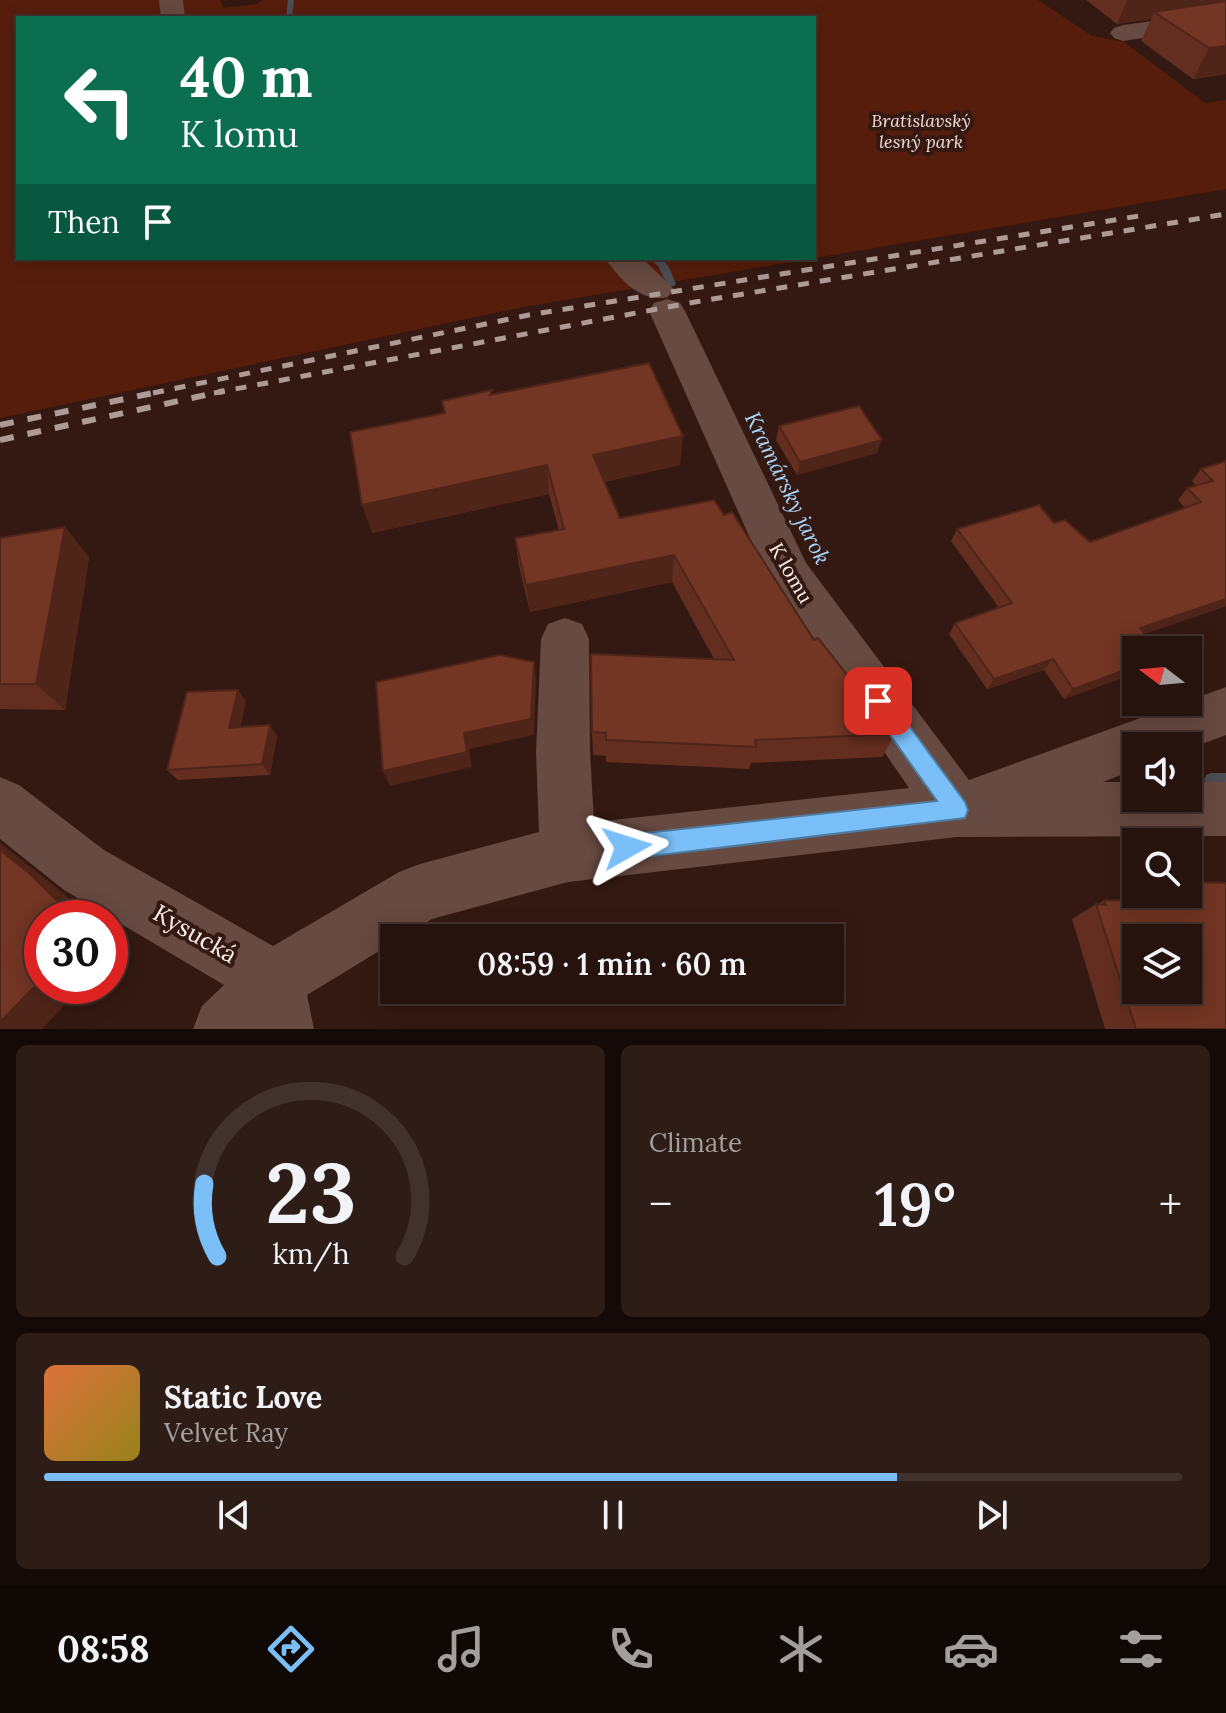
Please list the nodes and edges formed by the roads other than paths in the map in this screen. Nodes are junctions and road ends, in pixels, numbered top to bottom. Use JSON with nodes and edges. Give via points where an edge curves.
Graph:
{"nodes":[{"id":1,"x":1226,"y":18,"type":"edge"},
{"id":2,"x":1123,"y":33,"type":"dead end"},
{"id":3,"x":624,"y":260,"type":"edge"},
{"id":4,"x":565,"y":639,"type":"dead end"},
{"id":5,"x":1226,"y":711,"type":"edge"},
{"id":6,"x":0,"y":804,"type":"edge"},
{"id":7,"x":1226,"y":809,"type":"edge"},
{"id":8,"x":957,"y":810,"type":"junction"},
{"id":9,"x":568,"y":853,"type":"junction"},
{"id":10,"x":278,"y":1004,"type":"edge"},
{"id":11,"x":225,"y":1029,"type":"edge"}],
"edges":[{"from":1,"to":2,"type":"street"},
{"from":3,"to":8,"type":"street","name":"K lomu","via":[[661,300],[789,576]]},
{"from":4,"to":9,"type":"street"},
{"from":5,"to":8,"type":"street"},
{"from":6,"to":10,"type":"street","name":"Kysucká","via":[[84,870]]},
{"from":7,"to":8,"type":"street"},
{"from":8,"to":9,"type":"street"},
{"from":9,"to":10,"type":"street","via":[[420,893]]},
{"from":10,"to":11,"type":"street"}]}
